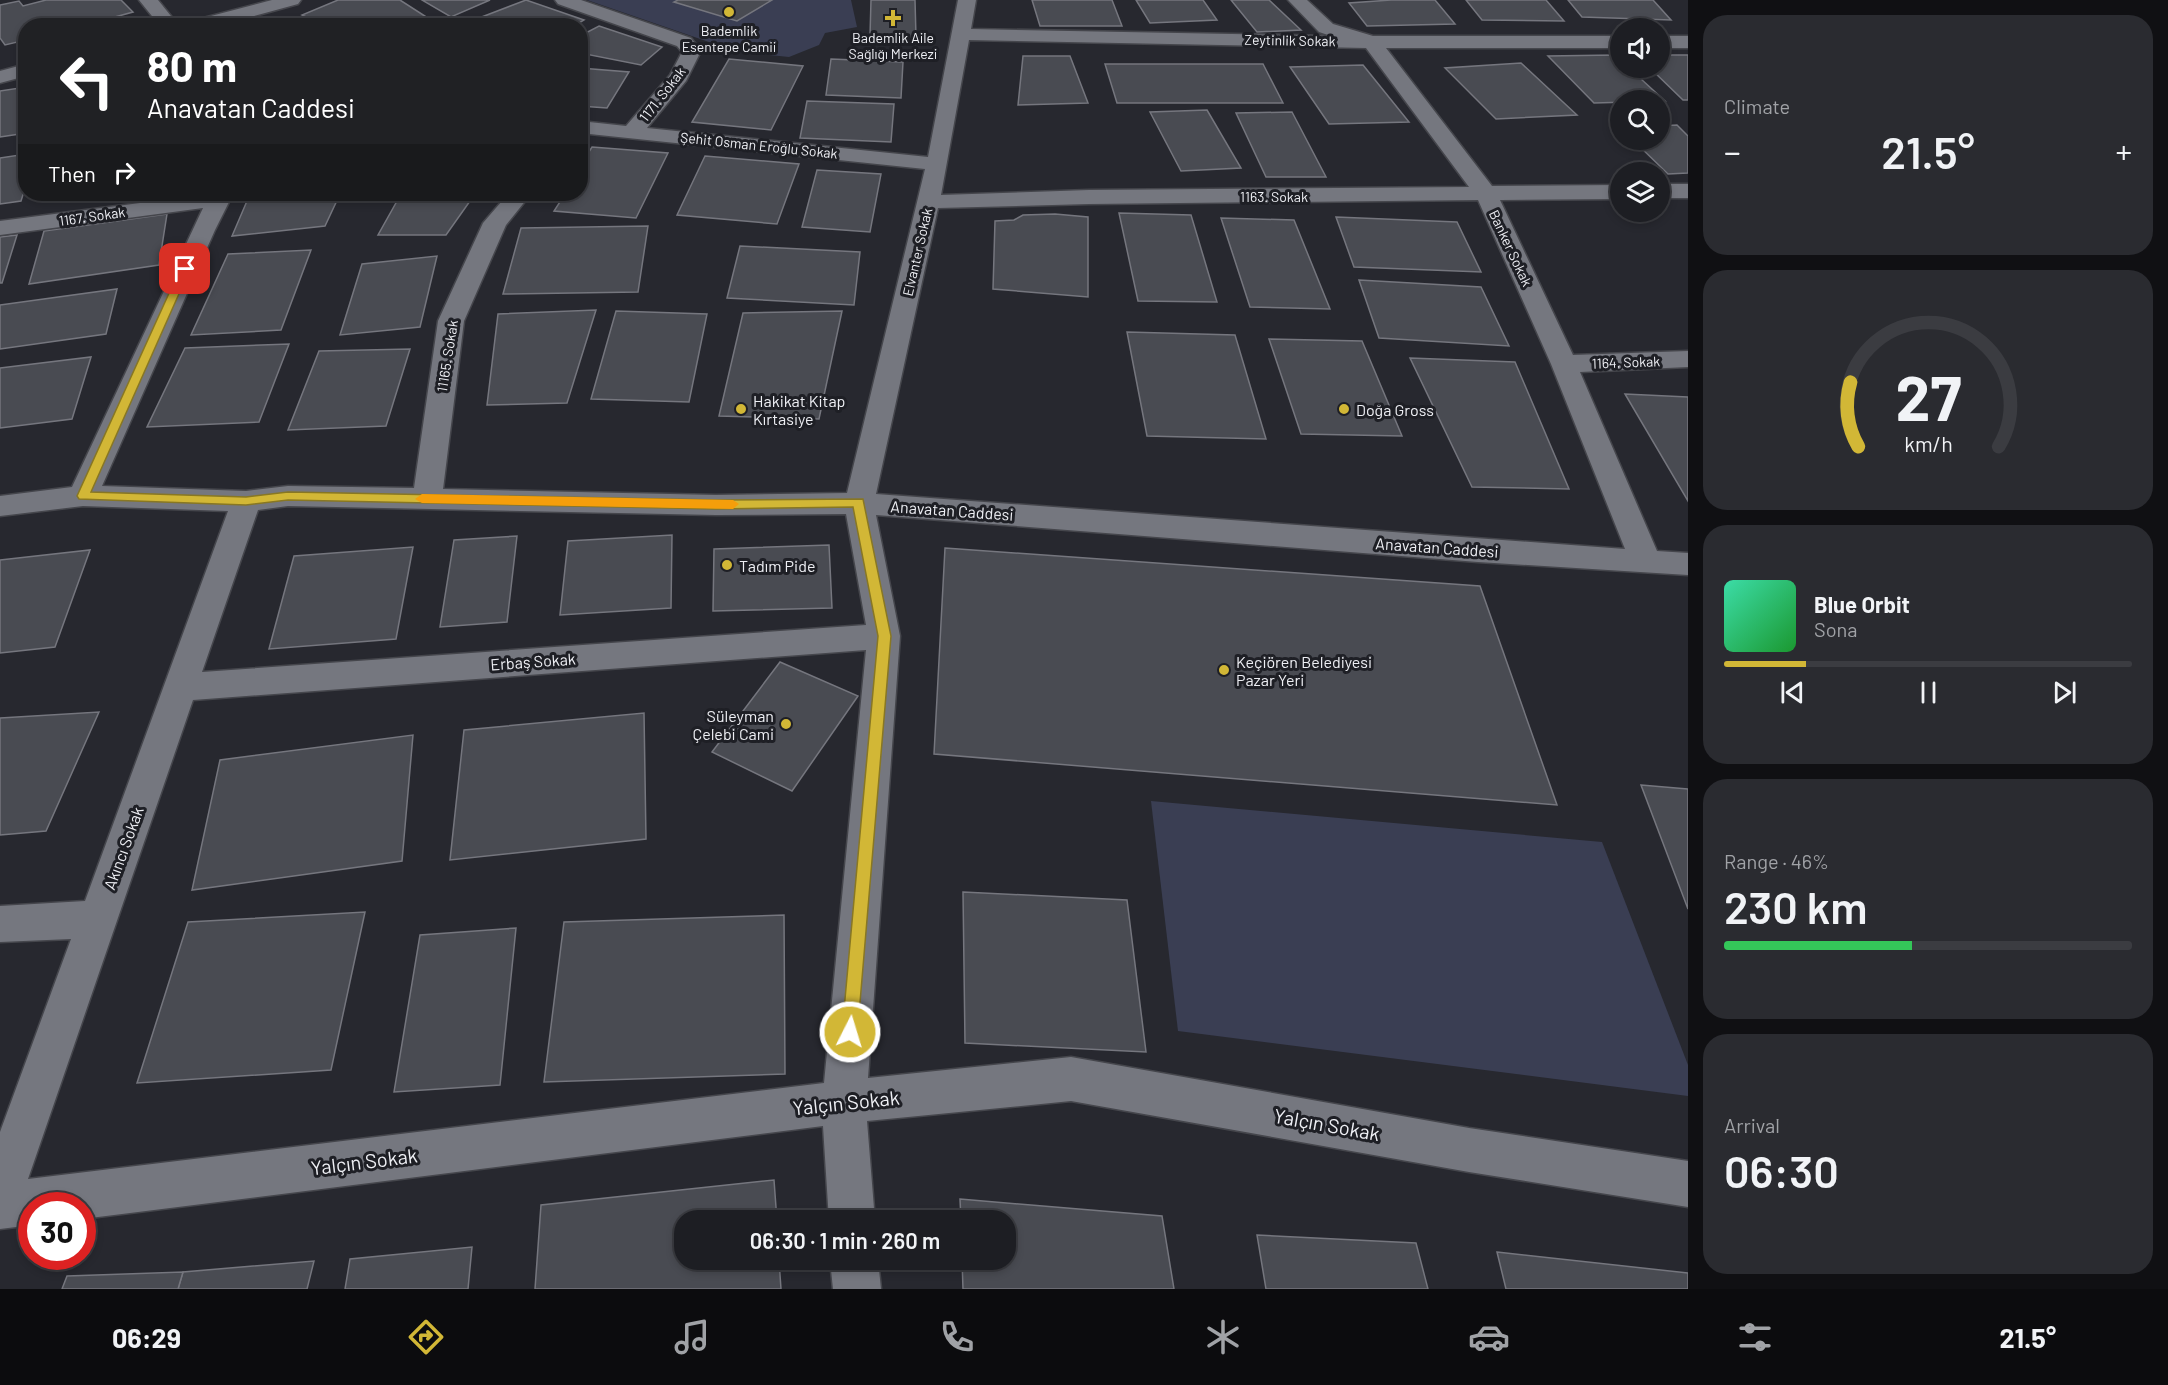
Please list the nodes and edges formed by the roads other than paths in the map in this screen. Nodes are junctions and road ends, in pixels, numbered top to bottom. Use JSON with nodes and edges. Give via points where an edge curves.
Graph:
{"nodes":[{"id":1,"x":147,"y":0,"type":"edge"},
{"id":2,"x":292,"y":0,"type":"edge"},
{"id":3,"x":564,"y":0,"type":"edge"},
{"id":4,"x":967,"y":0,"type":"edge"},
{"id":5,"x":1297,"y":0,"type":"edge"},
{"id":6,"x":163,"y":18,"type":"edge"},
{"id":7,"x":225,"y":18,"type":"edge"},
{"id":8,"x":961,"y":34,"type":"junction"},
{"id":9,"x":1372,"y":42,"type":"junction"},
{"id":10,"x":1610,"y":42,"type":"edge"},
{"id":11,"x":1670,"y":42,"type":"edge"},
{"id":12,"x":1688,"y":42,"type":"edge"},
{"id":13,"x":18,"y":72,"type":"edge"},
{"id":14,"x":0,"y":77,"type":"edge"},
{"id":15,"x":588,"y":128,"type":"edge"},
{"id":16,"x":632,"y":132,"type":"junction"},
{"id":17,"x":937,"y":164,"type":"junction"},
{"id":18,"x":1670,"y":191,"type":"edge"},
{"id":19,"x":1688,"y":191,"type":"edge"},
{"id":20,"x":1610,"y":192,"type":"edge"},
{"id":21,"x":1487,"y":195,"type":"junction"},
{"id":22,"x":186,"y":201,"type":"edge"},
{"id":23,"x":218,"y":201,"type":"edge"},
{"id":24,"x":514,"y":201,"type":"edge"},
{"id":25,"x":928,"y":202,"type":"junction"},
{"id":26,"x":0,"y":228,"type":"edge"},
{"id":27,"x":1688,"y":359,"type":"edge"},
{"id":28,"x":1564,"y":364,"type":"junction"},
{"id":29,"x":83,"y":496,"type":"junction"},
{"id":30,"x":427,"y":499,"type":"junction"},
{"id":31,"x":246,"y":501,"type":"junction"},
{"id":32,"x":859,"y":502,"type":"junction"},
{"id":33,"x":0,"y":506,"type":"edge"},
{"id":34,"x":1645,"y":559,"type":"junction"},
{"id":35,"x":1688,"y":564,"type":"edge"},
{"id":36,"x":884,"y":636,"type":"junction"},
{"id":37,"x":181,"y":687,"type":"junction"},
{"id":38,"x":98,"y":919,"type":"junction"},
{"id":39,"x":0,"y":924,"type":"edge"},
{"id":40,"x":844,"y":1102,"type":"junction"},
{"id":41,"x":1688,"y":1184,"type":"edge"},
{"id":42,"x":0,"y":1195,"type":"edge"},
{"id":43,"x":0,"y":1206,"type":"edge"},
{"id":44,"x":851,"y":1210,"type":"edge"},
{"id":45,"x":855,"y":1270,"type":"edge"},
{"id":46,"x":856,"y":1289,"type":"edge"}],
"edges":[{"from":1,"to":6,"type":"street"},
{"from":2,"to":7,"type":"street"},
{"from":3,"to":16,"type":"street","name":"1171. Sokak","via":[[684,42],[692,51],[680,76]]},
{"from":4,"to":8,"type":"street","name":"Elvanter Sokak"},
{"from":5,"to":9,"type":"street","via":[[1326,28]]},
{"from":8,"to":9,"type":"street","name":"Zeytinlik Sokak"},
{"from":8,"to":17,"type":"street","name":"Elvanter Sokak"},
{"from":9,"to":10,"type":"street","name":"Zeytinlik Sokak"},
{"from":9,"to":21,"type":"street","name":"Banker Sokak"},
{"from":11,"to":12,"type":"street"},
{"from":13,"to":14,"type":"street"},
{"from":15,"to":16,"type":"street","name":"Şehit Osman Eroğlu Sokak"},
{"from":16,"to":17,"type":"street","name":"Şehit Osman Eroğlu Sokak"},
{"from":17,"to":25,"type":"street","name":"Elvanter Sokak"},
{"from":18,"to":19,"type":"street"},
{"from":20,"to":21,"type":"street","name":"1163. Sokak"},
{"from":21,"to":25,"type":"street","name":"1163. Sokak"},
{"from":21,"to":28,"type":"street","name":"Banker Sokak"},
{"from":22,"to":26,"type":"street","name":"1167. Sokak"},
{"from":23,"to":29,"type":"street"},
{"from":24,"to":30,"type":"street","name":"11165. Sokak","via":[[495,223],[451,321]]},
{"from":25,"to":32,"type":"street","name":"Elvanter Sokak"},
{"from":27,"to":28,"type":"street","name":"1164. Sokak"},
{"from":28,"to":34,"type":"street","name":"Banker Sokak"},
{"from":29,"to":31,"type":"street","name":"Anavatan Caddesi"},
{"from":29,"to":33,"type":"street","name":"Anavatan Caddesi"},
{"from":30,"to":31,"type":"street","name":"Anavatan Caddesi","via":[[288,496]]},
{"from":30,"to":32,"type":"street","name":"Anavatan Caddesi","via":[[716,505]]},
{"from":31,"to":37,"type":"street","name":"Akıncı Sokak"},
{"from":32,"to":34,"type":"street","name":"Anavatan Caddesi","via":[[1478,551]]},
{"from":32,"to":36,"type":"street"},
{"from":34,"to":35,"type":"street","name":"Anavatan Caddesi"},
{"from":36,"to":37,"type":"street","name":"Erbaş Sokak"},
{"from":36,"to":40,"type":"street"},
{"from":37,"to":38,"type":"street","name":"Akıncı Sokak"},
{"from":38,"to":39,"type":"street"},
{"from":38,"to":42,"type":"street","name":"Akıncı Sokak"},
{"from":40,"to":41,"type":"street","name":"Yalçın Sokak","via":[[1071,1079],[1469,1150]]},
{"from":40,"to":43,"type":"street","name":"Yalçın Sokak"},
{"from":40,"to":44,"type":"street"},
{"from":45,"to":46,"type":"street"}]}
